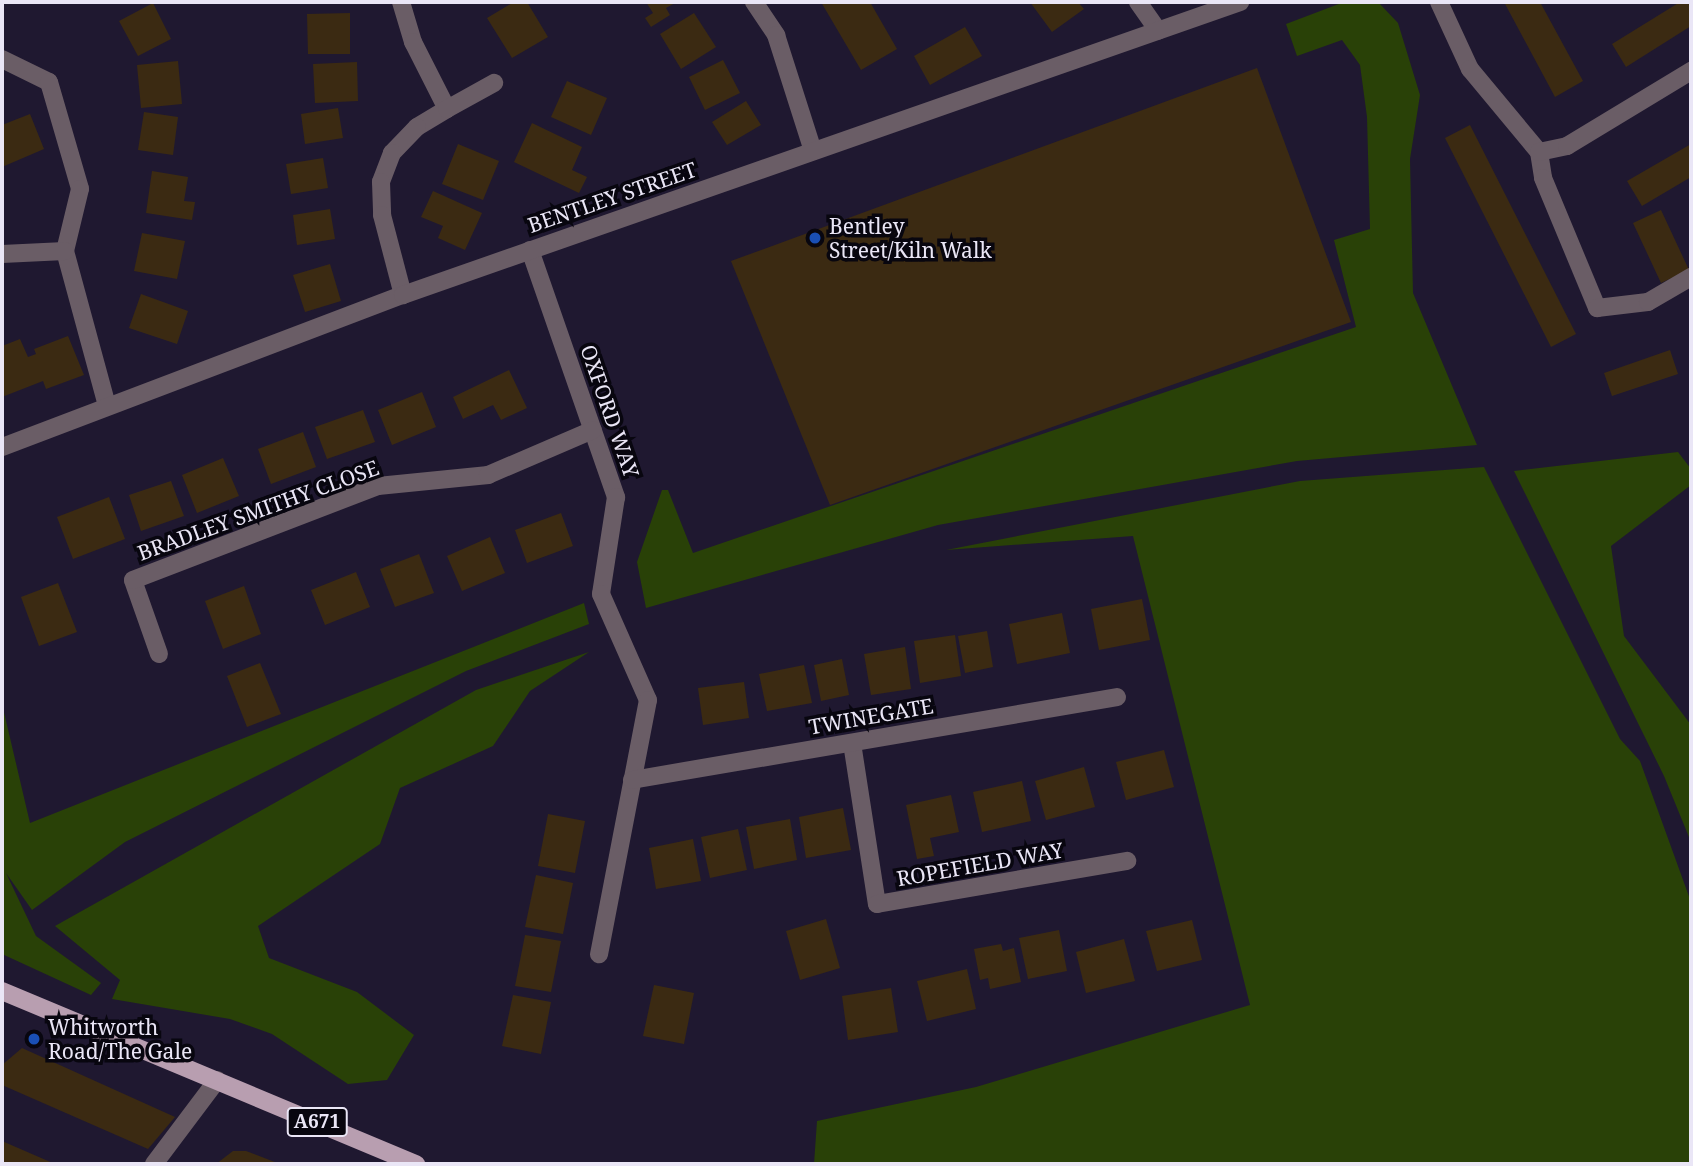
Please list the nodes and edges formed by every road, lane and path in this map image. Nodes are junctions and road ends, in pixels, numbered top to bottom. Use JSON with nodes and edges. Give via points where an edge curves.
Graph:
{"nodes":[{"id":1,"x":401,"y":2,"type":"edge"},
{"id":2,"x":754,"y":2,"type":"edge"},
{"id":3,"x":1138,"y":2,"type":"edge"},
{"id":4,"x":1240,"y":2,"type":"edge"},
{"id":5,"x":1438,"y":2,"type":"edge"},
{"id":6,"x":1158,"y":31,"type":"junction"},
{"id":7,"x":4,"y":60,"type":"edge"},
{"id":8,"x":1691,"y":71,"type":"edge"},
{"id":9,"x":494,"y":83,"type":"dead end"},
{"id":10,"x":447,"y":109,"type":"junction"},
{"id":11,"x":813,"y":151,"type":"junction"},
{"id":12,"x":1539,"y":152,"type":"junction"},
{"id":13,"x":530,"y":250,"type":"junction"},
{"id":14,"x":65,"y":251,"type":"junction"},
{"id":15,"x":2,"y":254,"type":"edge"},
{"id":16,"x":1691,"y":277,"type":"edge"},
{"id":17,"x":403,"y":295,"type":"junction"},
{"id":18,"x":107,"y":406,"type":"junction"},
{"id":19,"x":593,"y":430,"type":"junction"},
{"id":20,"x":2,"y":447,"type":"edge"},
{"id":21,"x":159,"y":654,"type":"dead end"},
{"id":22,"x":1117,"y":697,"type":"dead end"},
{"id":23,"x":852,"y":743,"type":"junction"},
{"id":24,"x":632,"y":780,"type":"junction"},
{"id":25,"x":1127,"y":862,"type":"dead end"},
{"id":26,"x":599,"y":954,"type":"dead end"},
{"id":27,"x":2,"y":991,"type":"edge"},
{"id":28,"x":218,"y":1080,"type":"junction"},
{"id":29,"x":390,"y":1159,"type":"edge"},
{"id":30,"x":155,"y":1164,"type":"edge"},
{"id":31,"x":416,"y":1164,"type":"edge"}],
"edges":[{"from":1,"to":10,"type":"street","via":[[413,42]]},
{"from":2,"to":11,"type":"street","via":[[776,35]]},
{"from":3,"to":6,"type":"street"},
{"from":4,"to":6,"type":"street","name":"BENTLEY STREET"},
{"from":5,"to":12,"type":"street","via":[[1469,69]]},
{"from":6,"to":11,"type":"street","name":"BENTLEY STREET"},
{"from":7,"to":14,"type":"street","via":[[49,82],[80,189]]},
{"from":8,"to":12,"type":"street","via":[[1567,146]]},
{"from":9,"to":10,"type":"street"},
{"from":10,"to":17,"type":"street","via":[[417,127],[392,153],[381,182],[382,215]]},
{"from":11,"to":13,"type":"street","name":"BENTLEY STREET"},
{"from":12,"to":16,"type":"street","via":[[1543,178],[1597,308],[1648,302]]},
{"from":13,"to":17,"type":"street","name":"BENTLEY STREET"},
{"from":13,"to":19,"type":"street","name":"OXFORD WAY"},
{"from":14,"to":15,"type":"street"},
{"from":14,"to":18,"type":"street"},
{"from":17,"to":18,"type":"street","name":"BENTLEY STREET"},
{"from":18,"to":20,"type":"street","name":"BENTLEY STREET"},
{"from":19,"to":21,"type":"street","name":"BRADLEY SMITHY CLOSE","via":[[488,475],[378,486],[133,580]]},
{"from":19,"to":24,"type":"street","name":"OXFORD WAY","via":[[616,497],[601,594],[648,700]]},
{"from":22,"to":23,"type":"street","name":"TWINEGATE"},
{"from":23,"to":24,"type":"street","name":"TWINEGATE"},
{"from":23,"to":25,"type":"street","name":"ROPEFIELD WAY","via":[[877,904]]},
{"from":24,"to":26,"type":"street","name":"OXFORD WAY"},
{"from":27,"to":28,"type":"main road","number":"A671"},
{"from":28,"to":29,"type":"main road","number":"A671"},
{"from":28,"to":30,"type":"street"},
{"from":29,"to":31,"type":"main road","number":"A671"}]}
